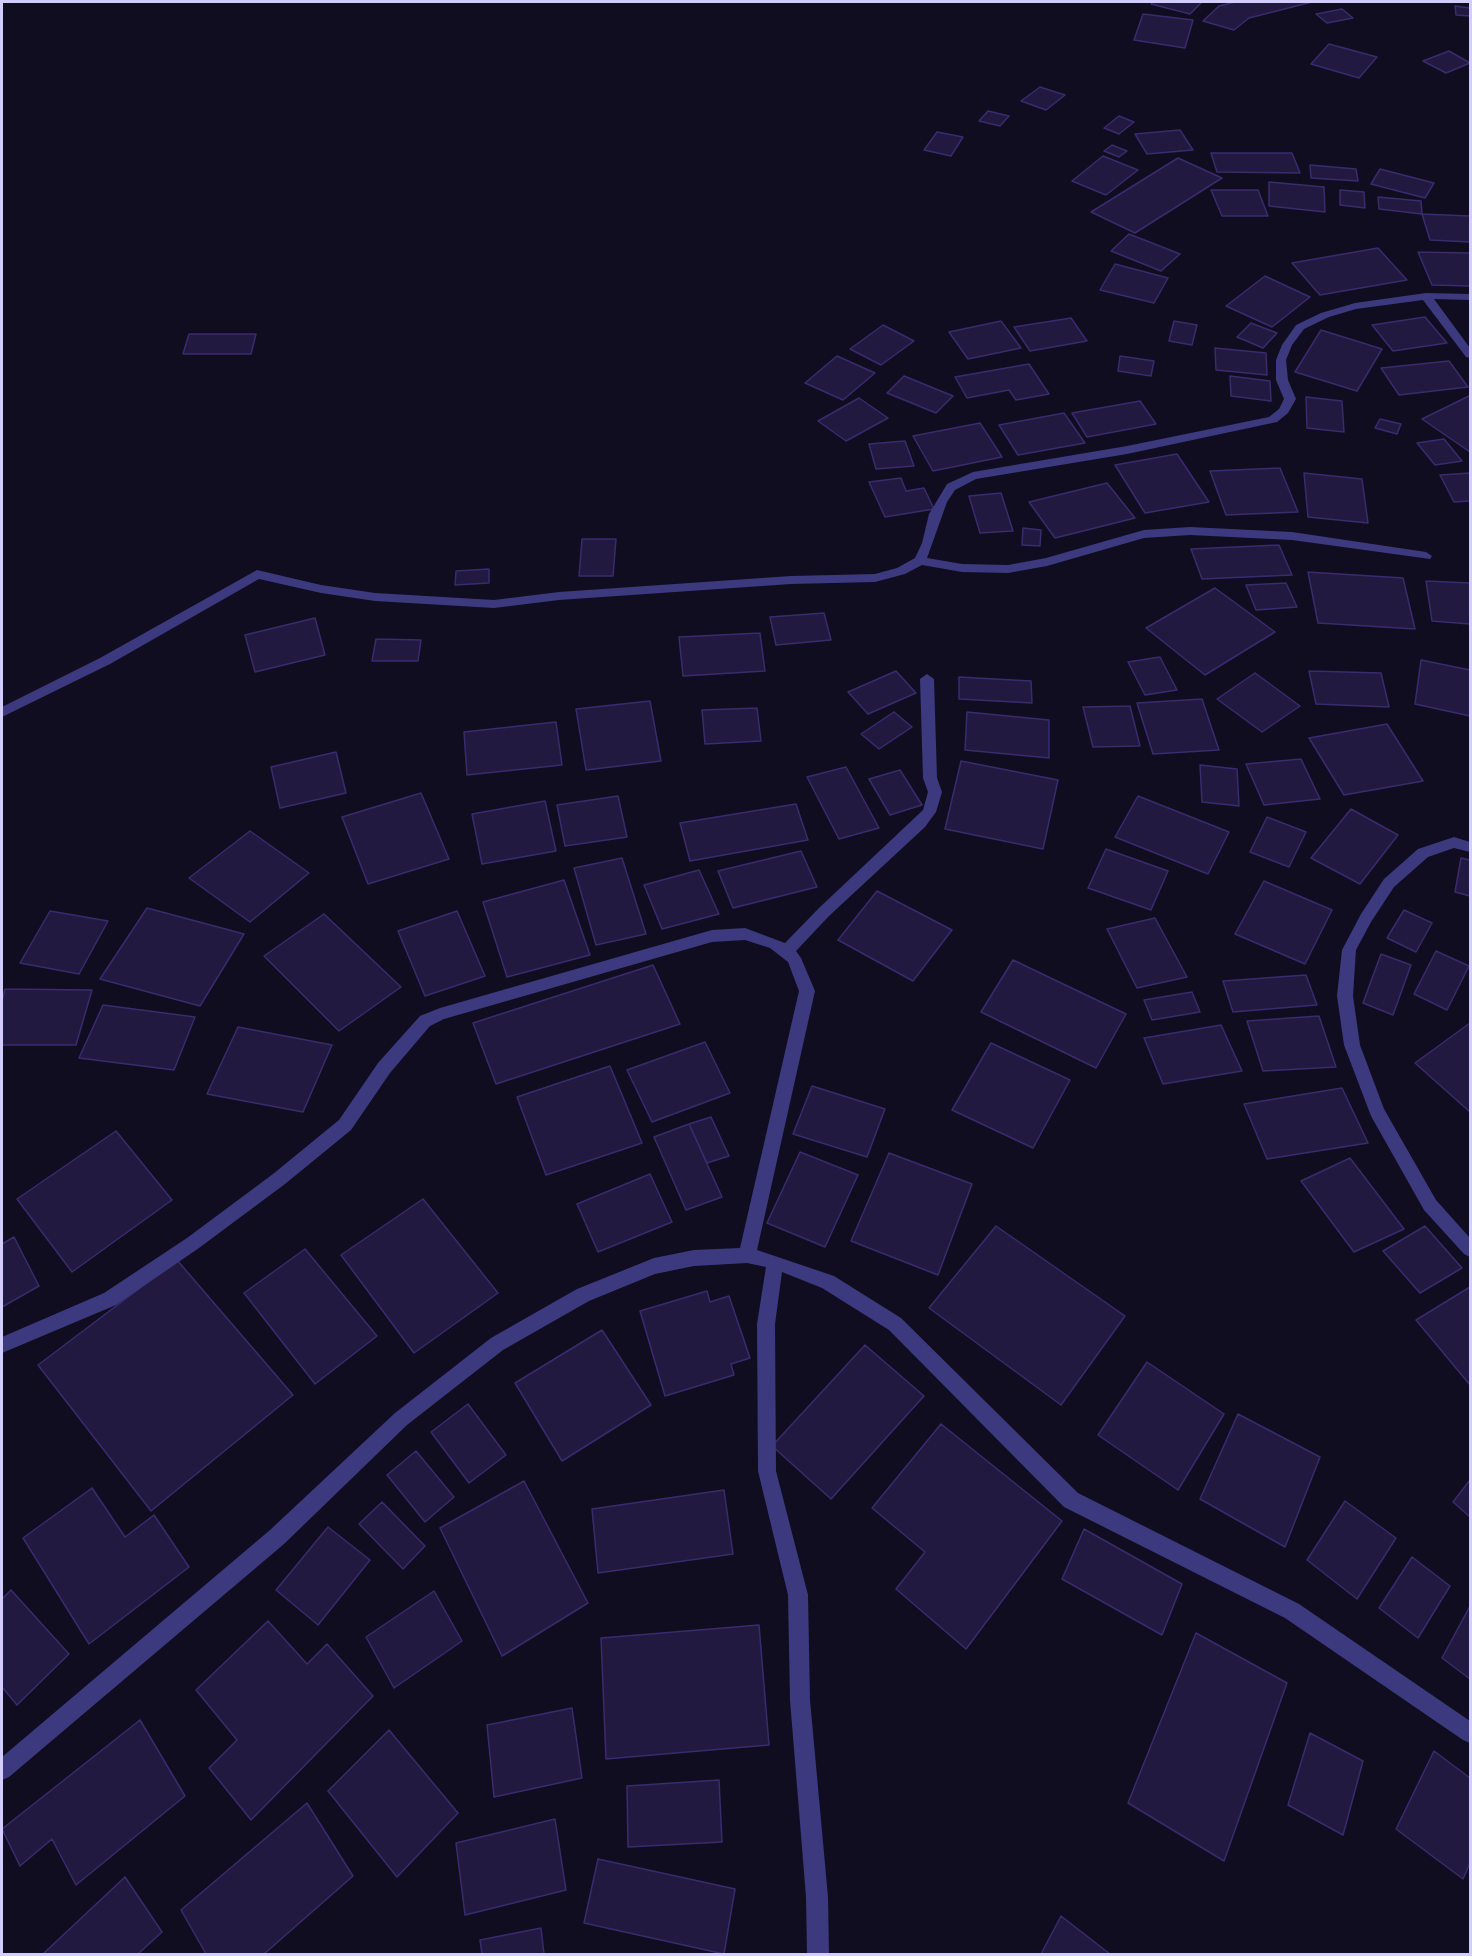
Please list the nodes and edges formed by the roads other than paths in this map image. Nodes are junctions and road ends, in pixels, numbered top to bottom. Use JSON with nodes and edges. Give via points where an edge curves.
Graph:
{"nodes":[{"id":1,"x":1426,"y":296,"type":"junction"},
{"id":2,"x":1470,"y":297,"type":"edge"},
{"id":3,"x":1470,"y":355,"type":"edge"},
{"id":4,"x":1426,"y":556,"type":"dead end"},
{"id":5,"x":920,"y":561,"type":"junction"},
{"id":6,"x":927,"y":679,"type":"dead end"},
{"id":7,"x":2,"y":712,"type":"edge"},
{"id":8,"x":1470,"y":847,"type":"edge"},
{"id":9,"x":786,"y":952,"type":"junction"},
{"id":10,"x":1470,"y":1249,"type":"edge"},
{"id":11,"x":747,"y":1255,"type":"junction"},
{"id":12,"x":775,"y":1262,"type":"junction"},
{"id":13,"x":2,"y":1345,"type":"edge"},
{"id":14,"x":1470,"y":1733,"type":"edge"},
{"id":15,"x":2,"y":1770,"type":"edge"},
{"id":16,"x":818,"y":1954,"type":"edge"}],
"edges":[{"from":1,"to":2,"type":"street"},
{"from":1,"to":3,"type":"street"},
{"from":1,"to":5,"type":"street","via":[[1355,306],[1300,327],[1281,360],[1282,380],[1290,399],[1273,420],[1127,450],[999,470],[965,480],[940,501]]},
{"from":4,"to":5,"type":"street","via":[[1292,536],[1190,531],[1144,534],[1008,569],[962,568]]},
{"from":5,"to":7,"type":"street","via":[[875,578],[791,580],[494,604],[375,597],[321,590],[257,574],[105,661]]},
{"from":6,"to":9,"type":"street","via":[[930,778],[935,792],[929,812]]},
{"from":8,"to":10,"type":"street","via":[[1454,842],[1423,853],[1389,883],[1349,950],[1345,996],[1352,1045],[1377,1111],[1430,1205]]},
{"from":9,"to":11,"type":"street","via":[[794,958],[807,991]]},
{"from":9,"to":13,"type":"street","via":[[745,934],[712,936],[433,1017],[415,1031],[384,1068],[345,1125],[279,1179],[110,1299]]},
{"from":11,"to":12,"type":"street"},
{"from":11,"to":15,"type":"street","via":[[694,1258],[654,1266],[583,1295],[497,1344],[401,1419],[277,1537]]},
{"from":12,"to":14,"type":"street","via":[[828,1282],[895,1324],[1071,1500],[1293,1611]]},
{"from":12,"to":16,"type":"street","via":[[766,1324],[768,1471],[798,1595],[800,1700]]}]}
